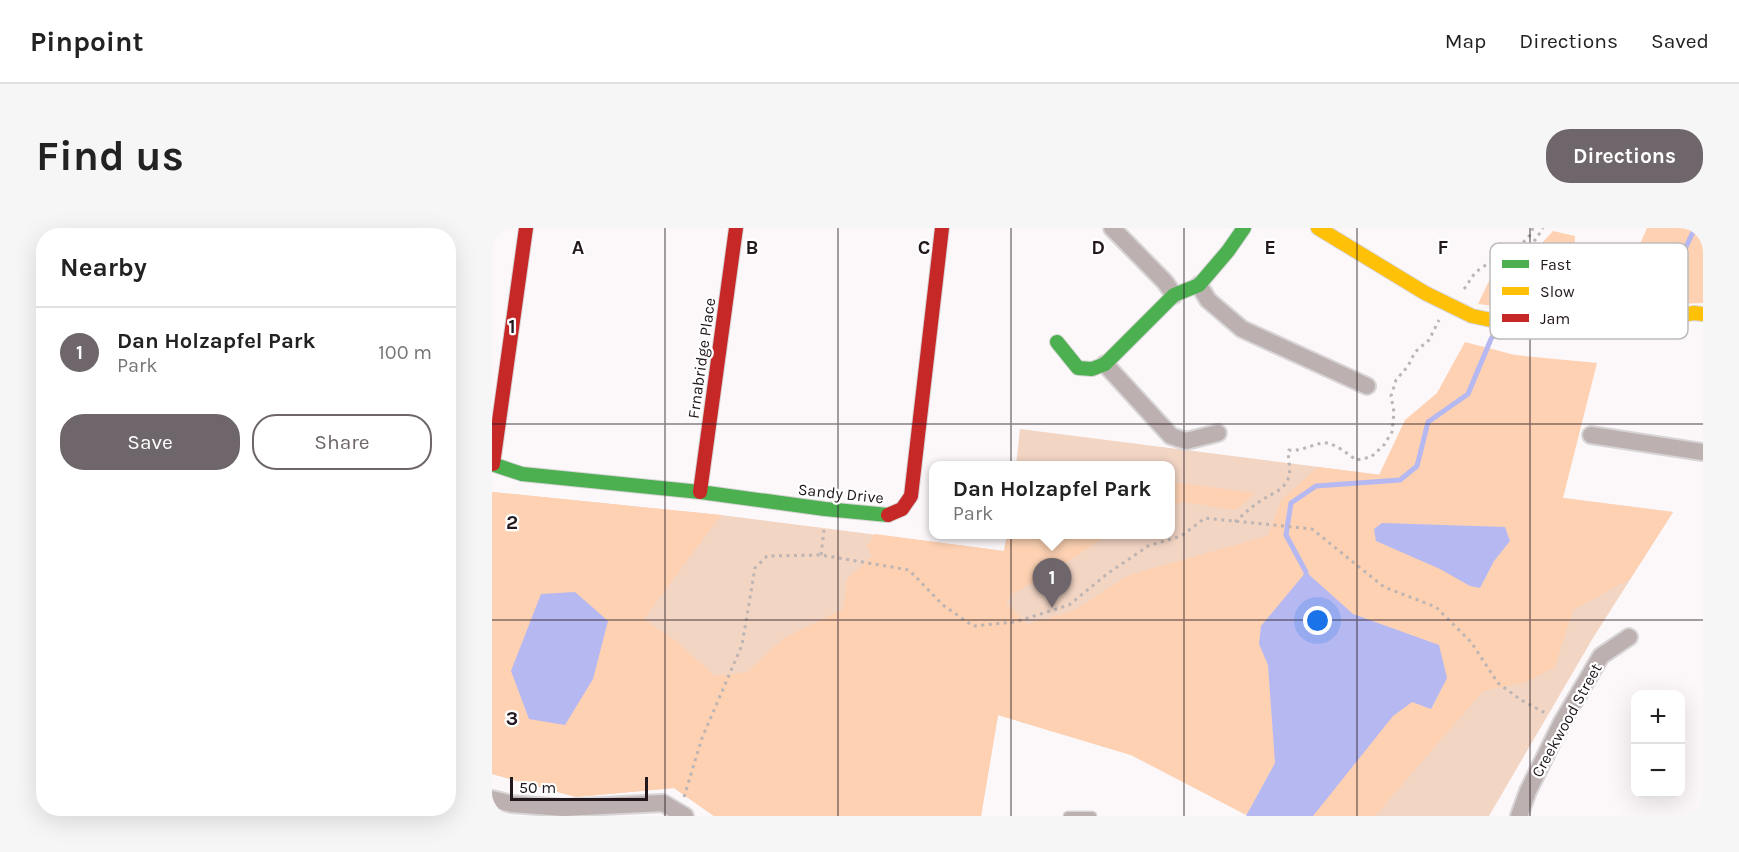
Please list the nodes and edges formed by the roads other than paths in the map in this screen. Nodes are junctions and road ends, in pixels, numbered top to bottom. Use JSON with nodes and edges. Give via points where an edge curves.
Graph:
{"nodes":[{"id":1,"x":526,"y":228,"type":"edge"},
{"id":2,"x":736,"y":228,"type":"edge"},
{"id":3,"x":942,"y":228,"type":"edge"},
{"id":4,"x":1112,"y":228,"type":"edge"},
{"id":5,"x":1244,"y":228,"type":"edge"},
{"id":6,"x":1318,"y":228,"type":"edge"},
{"id":7,"x":1199,"y":285,"type":"junction"},
{"id":8,"x":1174,"y":296,"type":"junction"},
{"id":9,"x":1688,"y":314,"type":"edge"},
{"id":10,"x":1703,"y":314,"type":"edge"},
{"id":11,"x":1490,"y":320,"type":"edge"},
{"id":12,"x":1057,"y":342,"type":"dead end"},
{"id":13,"x":1105,"y":364,"type":"junction"},
{"id":14,"x":1367,"y":386,"type":"dead end"},
{"id":15,"x":1218,"y":433,"type":"dead end"},
{"id":16,"x":1591,"y":435,"type":"dead end"},
{"id":17,"x":1703,"y":452,"type":"edge"},
{"id":18,"x":493,"y":464,"type":"edge"},
{"id":19,"x":700,"y":492,"type":"junction"},
{"id":20,"x":1629,"y":637,"type":"dead end"},
{"id":21,"x":492,"y":799,"type":"edge"},
{"id":22,"x":602,"y":811,"type":"edge"},
{"id":23,"x":683,"y":814,"type":"edge"},
{"id":24,"x":1068,"y":816,"type":"edge"},
{"id":25,"x":1092,"y":816,"type":"edge"},
{"id":26,"x":1519,"y":816,"type":"edge"}],
"edges":[{"from":1,"to":18,"type":"street"},
{"from":2,"to":19,"type":"street","name":"Frnabridge Place"},
{"from":3,"to":19,"type":"street","name":"Sandy Drive","via":[[911,496],[902,509],[891,515]]},
{"from":4,"to":8,"type":"street"},
{"from":5,"to":7,"type":"street"},
{"from":6,"to":11,"type":"street","via":[[1425,293],[1472,316]]},
{"from":7,"to":8,"type":"street"},
{"from":7,"to":14,"type":"street","via":[[1208,300],[1242,329]]},
{"from":8,"to":13,"type":"street"},
{"from":9,"to":10,"type":"street"},
{"from":12,"to":13,"type":"street","via":[[1078,368],[1092,369]]},
{"from":13,"to":15,"type":"street","via":[[1171,436],[1186,441]]},
{"from":16,"to":17,"type":"street"},
{"from":18,"to":19,"type":"street","name":"Sandy Drive","via":[[522,474]]},
{"from":20,"to":26,"type":"street","name":"Creekwood Street","via":[[1601,656],[1562,722]]},
{"from":21,"to":22,"type":"street"},
{"from":22,"to":23,"type":"street","via":[[663,803]]},
{"from":24,"to":25,"type":"lane"}]}
